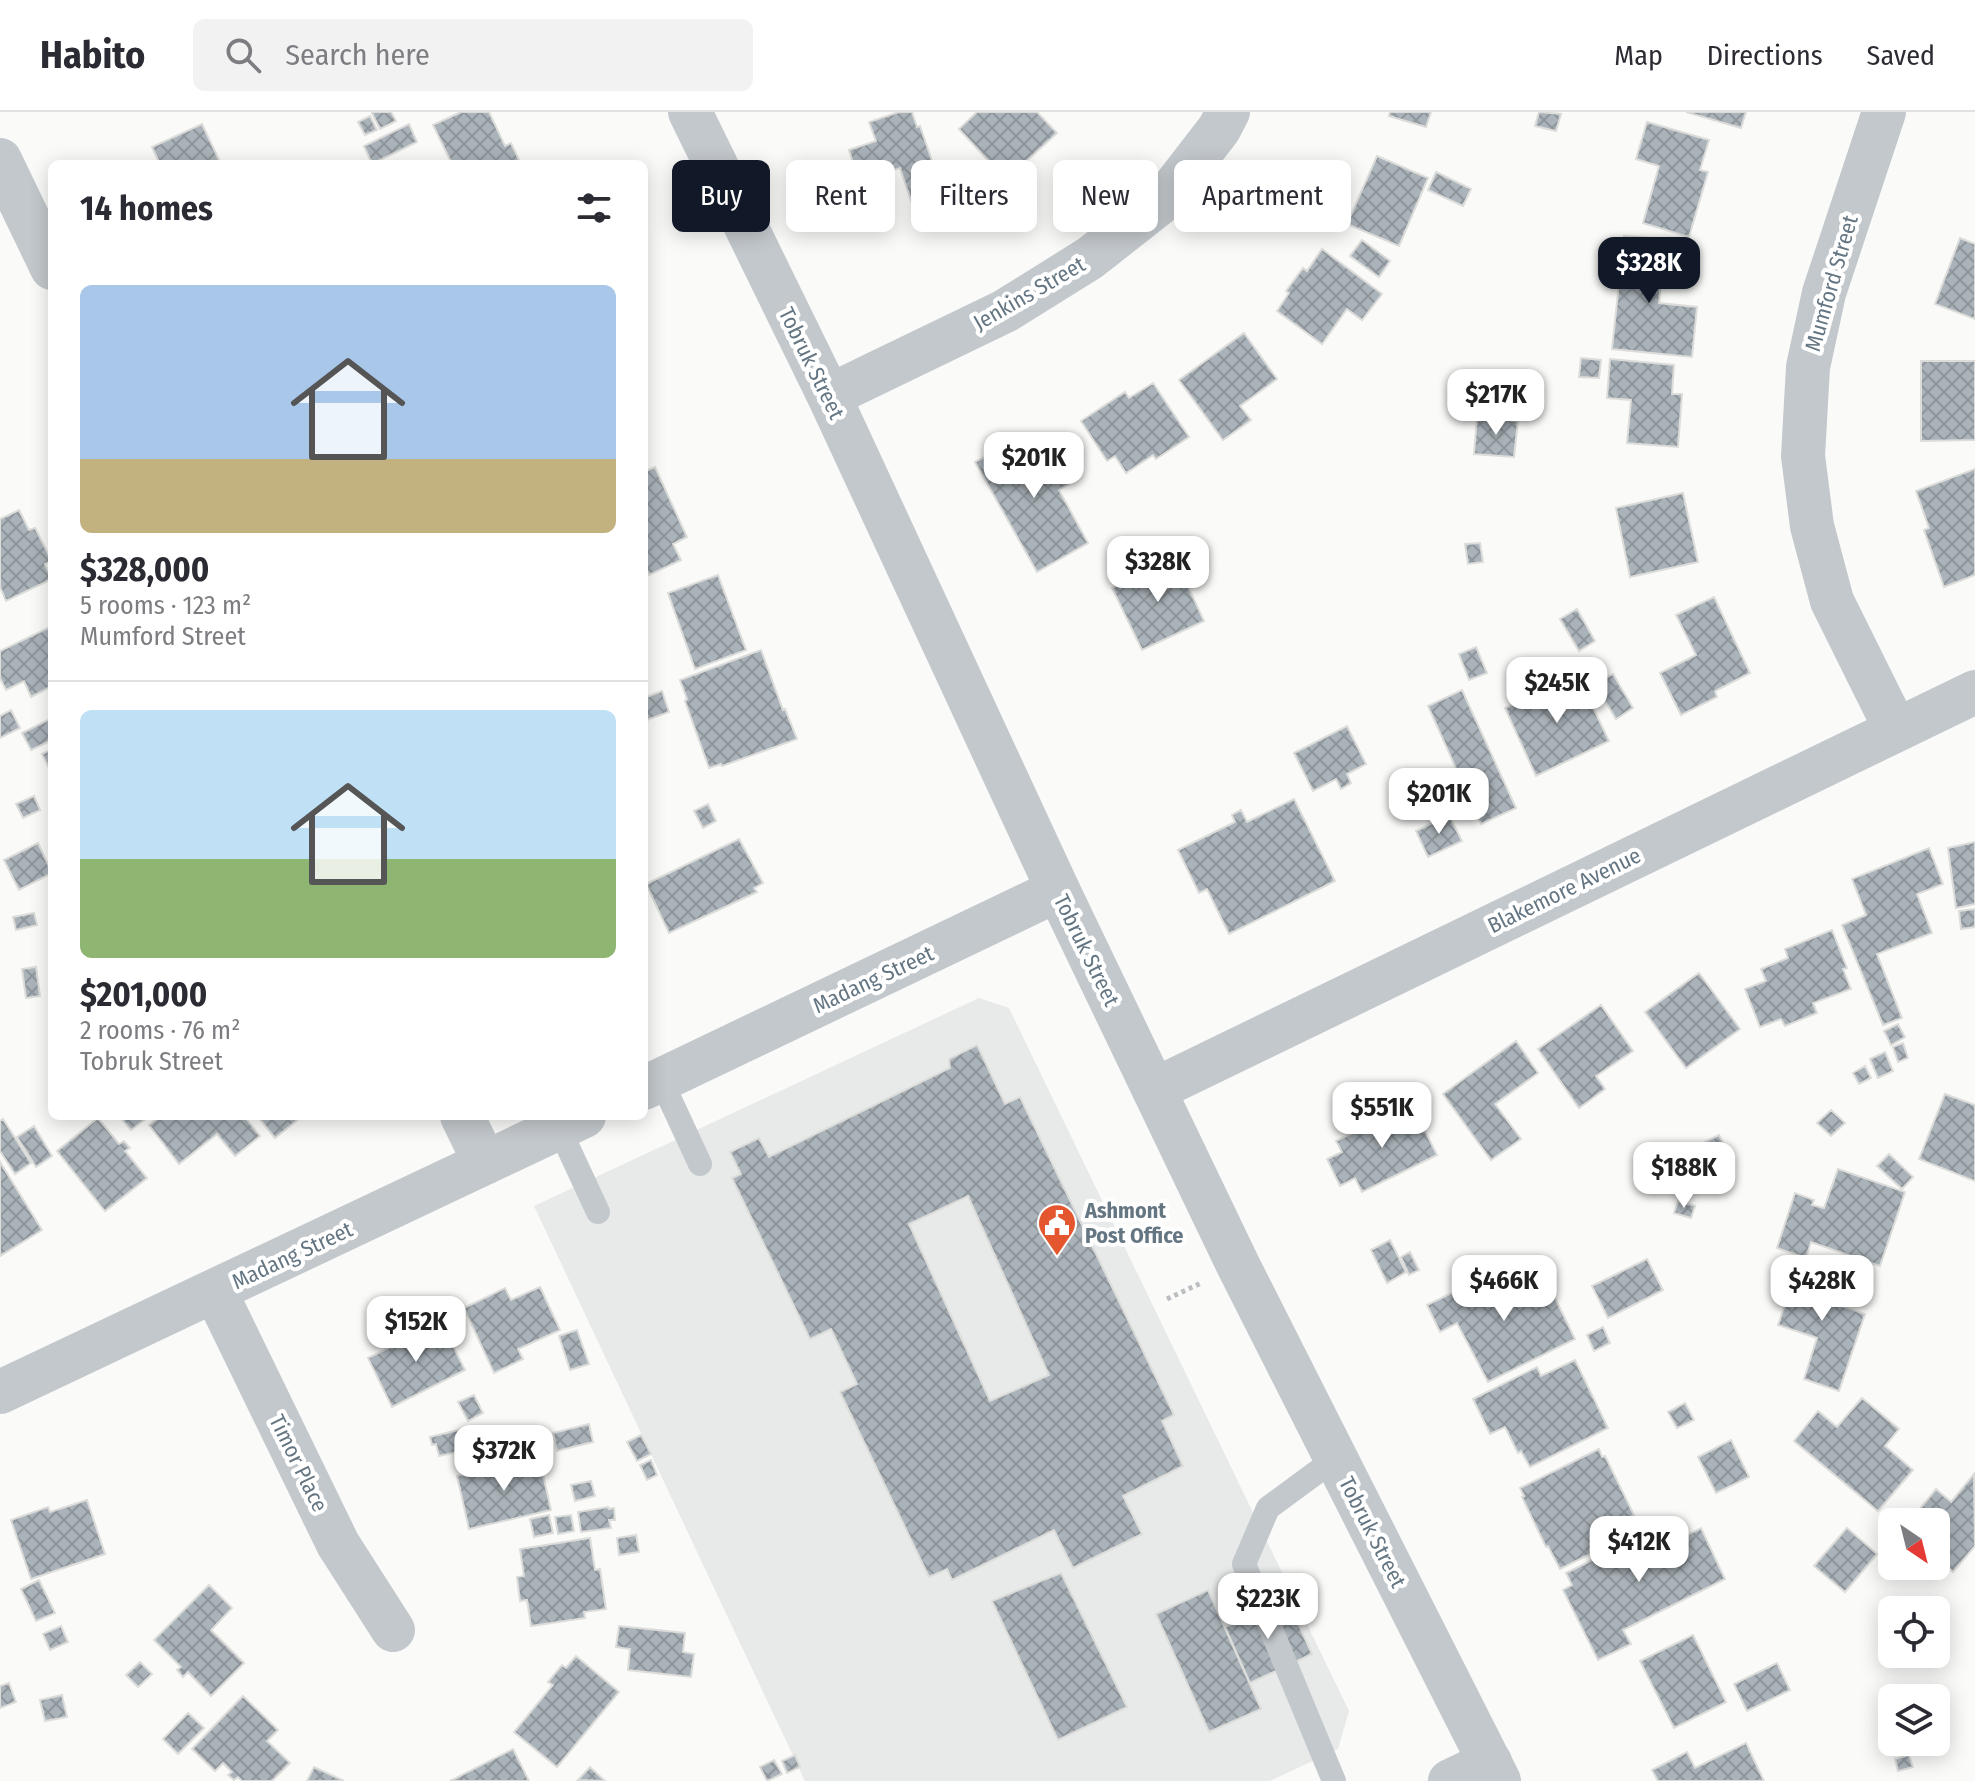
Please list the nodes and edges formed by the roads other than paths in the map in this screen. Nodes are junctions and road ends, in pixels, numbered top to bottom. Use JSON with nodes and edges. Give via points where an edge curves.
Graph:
{"nodes":[{"id":1,"x":690,"y":112,"type":"edge"},
{"id":2,"x":1228,"y":112,"type":"edge"},
{"id":3,"x":1884,"y":112,"type":"edge"},
{"id":4,"x":0,"y":160,"type":"edge"},
{"id":5,"x":48,"y":260,"type":"edge"},
{"id":6,"x":829,"y":396,"type":"junction"},
{"id":7,"x":1975,"y":692,"type":"edge"},
{"id":8,"x":1896,"y":730,"type":"junction"},
{"id":9,"x":1058,"y":890,"type":"junction"},
{"id":10,"x":652,"y":1084,"type":"edge"},
{"id":11,"x":1154,"y":1090,"type":"junction"},
{"id":12,"x":464,"y":1120,"type":"edge"},
{"id":13,"x":572,"y":1122,"type":"edge"},
{"id":14,"x":485,"y":1163,"type":"junction"},
{"id":15,"x":700,"y":1164,"type":"dead end"},
{"id":16,"x":598,"y":1212,"type":"dead end"},
{"id":17,"x":215,"y":1291,"type":"junction"},
{"id":18,"x":0,"y":1392,"type":"edge"},
{"id":19,"x":1336,"y":1458,"type":"junction"},
{"id":20,"x":393,"y":1630,"type":"dead end"},
{"id":21,"x":1494,"y":1772,"type":"edge"},
{"id":22,"x":1334,"y":1781,"type":"edge"},
{"id":23,"x":1450,"y":1781,"type":"edge"}],
"edges":[{"from":1,"to":6,"type":"street","name":"Tobruk Street"},
{"from":2,"to":6,"type":"street","name":"Jenkins Street","via":[[1165,199],[1090,258],[1005,311]]},
{"from":3,"to":8,"type":"street","name":"Mumford Street","via":[[1824,293],[1808,367],[1803,456],[1812,526],[1832,601]]},
{"from":4,"to":5,"type":"street"},
{"from":6,"to":9,"type":"street","name":"Tobruk Street"},
{"from":7,"to":8,"type":"street","name":"Blakemore Avenue"},
{"from":8,"to":11,"type":"street","name":"Blakemore Avenue"},
{"from":9,"to":10,"type":"street","name":"Madang Street"},
{"from":9,"to":11,"type":"street","name":"Tobruk Street"},
{"from":10,"to":15,"type":"lane"},
{"from":11,"to":19,"type":"street","name":"Tobruk Street"},
{"from":12,"to":14,"type":"street"},
{"from":13,"to":14,"type":"street","name":"Madang Street"},
{"from":13,"to":16,"type":"lane"},
{"from":14,"to":17,"type":"street","name":"Madang Street"},
{"from":17,"to":18,"type":"street","name":"Madang Street"},
{"from":17,"to":20,"type":"street","name":"Timor Place","via":[[338,1544]]},
{"from":19,"to":21,"type":"street","name":"Tobruk Street"},
{"from":19,"to":22,"type":"lane","via":[[1268,1508],[1244,1564]]},
{"from":21,"to":23,"type":"street"}]}
